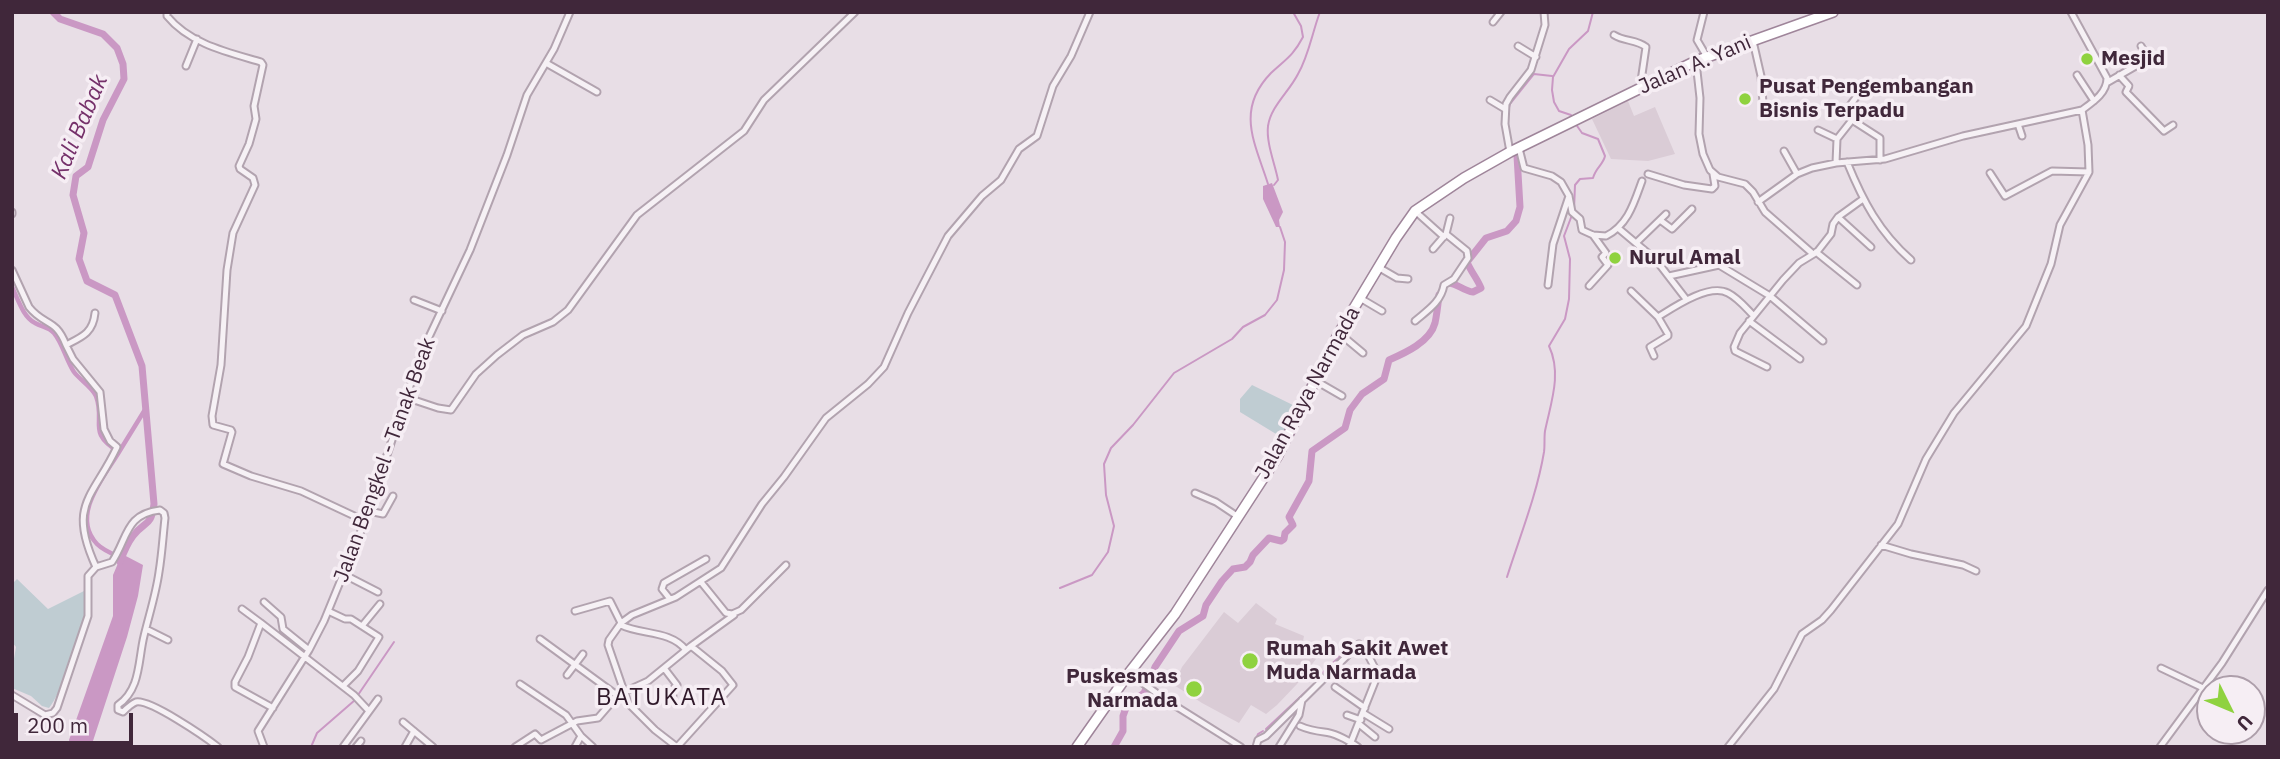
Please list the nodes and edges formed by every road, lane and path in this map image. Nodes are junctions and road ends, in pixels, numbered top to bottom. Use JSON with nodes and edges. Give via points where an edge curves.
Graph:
{"nodes":[{"id":1,"x":167,"y":12,"type":"edge"},
{"id":2,"x":570,"y":12,"type":"edge"},
{"id":3,"x":855,"y":12,"type":"edge"},
{"id":4,"x":1090,"y":12,"type":"edge"},
{"id":5,"x":1501,"y":12,"type":"edge"},
{"id":6,"x":1544,"y":12,"type":"edge"},
{"id":7,"x":1704,"y":12,"type":"edge"},
{"id":8,"x":1833,"y":12,"type":"edge"},
{"id":9,"x":2071,"y":12,"type":"edge"},
{"id":10,"x":1493,"y":22,"type":"dead end"},
{"id":11,"x":1614,"y":34,"type":"dead end"},
{"id":12,"x":197,"y":39,"type":"junction"},
{"id":13,"x":1753,"y":41,"type":"junction"},
{"id":14,"x":1518,"y":46,"type":"dead end"},
{"id":15,"x":2141,"y":46,"type":"dead end"},
{"id":16,"x":1536,"y":57,"type":"junction"},
{"id":17,"x":1707,"y":57,"type":"junction"},
{"id":18,"x":1696,"y":61,"type":"junction"},
{"id":19,"x":546,"y":63,"type":"junction"},
{"id":20,"x":186,"y":65,"type":"dead end"},
{"id":21,"x":2077,"y":75,"type":"dead end"},
{"id":22,"x":2119,"y":75,"type":"junction"},
{"id":23,"x":2108,"y":82,"type":"junction"},
{"id":24,"x":1640,"y":88,"type":"junction"},
{"id":25,"x":597,"y":92,"type":"dead end"},
{"id":26,"x":1857,"y":96,"type":"dead end"},
{"id":27,"x":1490,"y":100,"type":"dead end"},
{"id":28,"x":2094,"y":101,"type":"junction"},
{"id":29,"x":1763,"y":103,"type":"dead end"},
{"id":30,"x":1505,"y":109,"type":"junction"},
{"id":31,"x":2082,"y":110,"type":"junction"},
{"id":32,"x":1851,"y":120,"type":"junction"},
{"id":33,"x":2018,"y":124,"type":"junction"},
{"id":34,"x":2173,"y":125,"type":"dead end"},
{"id":35,"x":1561,"y":127,"type":"joint"},
{"id":36,"x":1818,"y":130,"type":"dead end"},
{"id":37,"x":2022,"y":136,"type":"dead end"},
{"id":38,"x":1837,"y":139,"type":"junction"},
{"id":39,"x":1514,"y":150,"type":"junction"},
{"id":40,"x":1784,"y":151,"type":"dead end"},
{"id":41,"x":1880,"y":160,"type":"junction"},
{"id":42,"x":1847,"y":162,"type":"junction"},
{"id":43,"x":1836,"y":163,"type":"junction"},
{"id":44,"x":2089,"y":172,"type":"junction"},
{"id":45,"x":1990,"y":173,"type":"dead end"},
{"id":46,"x":1648,"y":174,"type":"dead end"},
{"id":47,"x":1713,"y":174,"type":"junction"},
{"id":48,"x":1797,"y":174,"type":"junction"},
{"id":49,"x":1642,"y":181,"type":"dead end"},
{"id":50,"x":1569,"y":196,"type":"junction"},
{"id":51,"x":1863,"y":199,"type":"junction"},
{"id":52,"x":1758,"y":202,"type":"junction"},
{"id":53,"x":1692,"y":209,"type":"dead end"},
{"id":54,"x":1415,"y":211,"type":"junction"},
{"id":55,"x":1666,"y":214,"type":"dead end"},
{"id":56,"x":1838,"y":217,"type":"junction"},
{"id":57,"x":1450,"y":218,"type":"dead end"},
{"id":58,"x":1660,"y":220,"type":"junction"},
{"id":59,"x":1618,"y":228,"type":"junction"},
{"id":60,"x":1445,"y":235,"type":"junction"},
{"id":61,"x":1593,"y":235,"type":"junction"},
{"id":62,"x":1636,"y":243,"type":"junction"},
{"id":63,"x":1871,"y":247,"type":"dead end"},
{"id":64,"x":1433,"y":249,"type":"dead end"},
{"id":65,"x":1815,"y":253,"type":"junction"},
{"id":66,"x":1911,"y":260,"type":"dead end"},
{"id":67,"x":1378,"y":267,"type":"junction"},
{"id":68,"x":12,"y":270,"type":"edge"},
{"id":69,"x":1668,"y":276,"type":"junction"},
{"id":70,"x":1408,"y":279,"type":"dead end"},
{"id":71,"x":1548,"y":285,"type":"dead end"},
{"id":72,"x":1857,"y":285,"type":"dead end"},
{"id":73,"x":1589,"y":286,"type":"dead end"},
{"id":74,"x":1631,"y":291,"type":"dead end"},
{"id":75,"x":1770,"y":296,"type":"junction"},
{"id":76,"x":1360,"y":298,"type":"junction"},
{"id":77,"x":1686,"y":299,"type":"junction"},
{"id":78,"x":414,"y":300,"type":"dead end"},
{"id":79,"x":442,"y":311,"type":"junction"},
{"id":80,"x":1382,"y":312,"type":"dead end"},
{"id":81,"x":95,"y":313,"type":"dead end"},
{"id":82,"x":1754,"y":315,"type":"junction"},
{"id":83,"x":1658,"y":317,"type":"junction"},
{"id":84,"x":1415,"y":321,"type":"dead end"},
{"id":85,"x":1749,"y":321,"type":"junction"},
{"id":86,"x":1339,"y":333,"type":"junction"},
{"id":87,"x":1823,"y":341,"type":"dead end"},
{"id":88,"x":66,"y":345,"type":"junction"},
{"id":89,"x":1363,"y":353,"type":"dead end"},
{"id":90,"x":1654,"y":356,"type":"dead end"},
{"id":91,"x":1800,"y":359,"type":"dead end"},
{"id":92,"x":1767,"y":367,"type":"dead end"},
{"id":93,"x":1316,"y":381,"type":"junction"},
{"id":94,"x":1342,"y":396,"type":"dead end"},
{"id":95,"x":405,"y":397,"type":"junction"},
{"id":96,"x":1195,"y":493,"type":"dead end"},
{"id":97,"x":393,"y":496,"type":"dead end"},
{"id":98,"x":369,"y":511,"type":"junction"},
{"id":99,"x":1237,"y":516,"type":"junction"},
{"id":100,"x":365,"y":521,"type":"junction"},
{"id":101,"x":1881,"y":545,"type":"junction"},
{"id":102,"x":706,"y":559,"type":"dead end"},
{"id":103,"x":696,"y":565,"type":"junction"},
{"id":104,"x":786,"y":565,"type":"dead end"},
{"id":105,"x":96,"y":566,"type":"junction"},
{"id":106,"x":1976,"y":571,"type":"dead end"},
{"id":107,"x":343,"y":574,"type":"junction"},
{"id":108,"x":704,"y":580,"type":"junction"},
{"id":109,"x":2268,"y":590,"type":"edge"},
{"id":110,"x":378,"y":592,"type":"dead end"},
{"id":111,"x":670,"y":599,"type":"junction"},
{"id":112,"x":264,"y":602,"type":"dead end"},
{"id":113,"x":380,"y":604,"type":"dead end"},
{"id":114,"x":242,"y":609,"type":"dead end"},
{"id":115,"x":328,"y":611,"type":"junction"},
{"id":116,"x":575,"y":611,"type":"dead end"},
{"id":117,"x":737,"y":612,"type":"junction"},
{"id":118,"x":261,"y":623,"type":"junction"},
{"id":119,"x":621,"y":624,"type":"junction"},
{"id":120,"x":362,"y":626,"type":"junction"},
{"id":121,"x":146,"y":629,"type":"junction"},
{"id":122,"x":540,"y":639,"type":"dead end"},
{"id":123,"x":168,"y":640,"type":"dead end"},
{"id":124,"x":687,"y":647,"type":"junction"},
{"id":125,"x":309,"y":650,"type":"junction"},
{"id":126,"x":583,"y":654,"type":"dead end"},
{"id":127,"x":305,"y":657,"type":"junction"},
{"id":128,"x":575,"y":665,"type":"junction"},
{"id":129,"x":664,"y":668,"type":"junction"},
{"id":130,"x":2161,"y":668,"type":"dead end"},
{"id":131,"x":1129,"y":673,"type":"junction"},
{"id":132,"x":567,"y":675,"type":"dead end"},
{"id":133,"x":2213,"y":675,"type":"edge"},
{"id":134,"x":520,"y":684,"type":"dead end"},
{"id":135,"x":2196,"y":685,"type":"edge"},
{"id":136,"x":343,"y":687,"type":"junction"},
{"id":137,"x":1335,"y":687,"type":"dead end"},
{"id":138,"x":623,"y":692,"type":"junction"},
{"id":139,"x":12,"y":695,"type":"edge"},
{"id":140,"x":673,"y":696,"type":"dead end"},
{"id":141,"x":2196,"y":698,"type":"edge"},
{"id":142,"x":378,"y":699,"type":"dead end"},
{"id":143,"x":1302,"y":700,"type":"junction"},
{"id":144,"x":273,"y":708,"type":"junction"},
{"id":145,"x":368,"y":710,"type":"junction"},
{"id":146,"x":1364,"y":710,"type":"junction"},
{"id":147,"x":1347,"y":715,"type":"dead end"},
{"id":148,"x":402,"y":722,"type":"dead end"},
{"id":149,"x":1360,"y":722,"type":"junction"},
{"id":150,"x":573,"y":723,"type":"junction"},
{"id":151,"x":1300,"y":726,"type":"dead end"},
{"id":152,"x":1390,"y":729,"type":"dead end"},
{"id":153,"x":414,"y":731,"type":"junction"},
{"id":154,"x":581,"y":736,"type":"junction"},
{"id":155,"x":1375,"y":737,"type":"dead end"},
{"id":156,"x":208,"y":740,"type":"junction"},
{"id":157,"x":361,"y":741,"type":"dead end"},
{"id":158,"x":1350,"y":744,"type":"edge"},
{"id":159,"x":590,"y":745,"type":"edge"},
{"id":160,"x":205,"y":747,"type":"edge"},
{"id":161,"x":218,"y":747,"type":"edge"},
{"id":162,"x":264,"y":747,"type":"edge"},
{"id":163,"x":343,"y":747,"type":"edge"},
{"id":164,"x":356,"y":747,"type":"edge"},
{"id":165,"x":405,"y":747,"type":"edge"},
{"id":166,"x":433,"y":747,"type":"edge"},
{"id":167,"x":515,"y":747,"type":"edge"},
{"id":168,"x":575,"y":747,"type":"edge"},
{"id":169,"x":677,"y":747,"type":"edge"},
{"id":170,"x":1077,"y":747,"type":"edge"},
{"id":171,"x":1241,"y":747,"type":"edge"},
{"id":172,"x":1256,"y":747,"type":"edge"},
{"id":173,"x":1279,"y":747,"type":"edge"},
{"id":174,"x":1358,"y":747,"type":"edge"},
{"id":175,"x":1728,"y":747,"type":"edge"},
{"id":176,"x":2160,"y":747,"type":"edge"}],
"edges":[{"from":1,"to":12,"type":"street","via":[[178,27]]},
{"from":2,"to":19,"type":"street","name":"Jalan Bengkel - Tanak Beak"},
{"from":3,"to":95,"type":"street","via":[[765,100],[744,131],[636,215],[568,310],[498,355],[476,374],[451,410]]},
{"from":4,"to":108,"type":"street","via":[[1054,86],[1037,136],[1019,149],[1001,180],[948,236],[884,367],[826,418],[728,559]]},
{"from":5,"to":10,"type":"street"},
{"from":6,"to":16,"type":"street"},
{"from":7,"to":17,"type":"street","via":[[1697,40]]},
{"from":8,"to":13,"type":"highway","name":"Jalan A. Yani"},
{"from":9,"to":23,"type":"street"},
{"from":11,"to":24,"type":"street","via":[[1646,47]]},
{"from":12,"to":20,"type":"street"},
{"from":12,"to":100,"type":"street","via":[[263,65],[254,106],[256,119],[239,166],[255,185],[233,233],[212,416],[213,425],[232,432],[223,464],[301,491]]},
{"from":13,"to":17,"type":"highway","name":"Jalan A. Yani"},
{"from":13,"to":29,"type":"street"},
{"from":14,"to":16,"type":"street"},
{"from":15,"to":22,"type":"street","via":[[2146,60]]},
{"from":16,"to":30,"type":"street"},
{"from":17,"to":18,"type":"highway","name":"Jalan A. Yani"},
{"from":18,"to":24,"type":"highway","name":"Jalan A. Yani"},
{"from":18,"to":47,"type":"street","via":[[1699,134]]},
{"from":19,"to":25,"type":"street"},
{"from":19,"to":79,"type":"street","name":"Jalan Bengkel - Tanak Beak","via":[[527,96],[470,250]]},
{"from":21,"to":28,"type":"street"},
{"from":22,"to":23,"type":"street"},
{"from":22,"to":34,"type":"street","via":[[2129,86],[2126,92],[2164,131]]},
{"from":23,"to":28,"type":"street"},
{"from":24,"to":35,"type":"highway","name":"Jalan A. Yani"},
{"from":26,"to":32,"type":"street","via":[[1848,108]]},
{"from":27,"to":30,"type":"street"},
{"from":28,"to":31,"type":"street"},
{"from":30,"to":39,"type":"street","via":[[1504,124]]},
{"from":31,"to":33,"type":"street"},
{"from":31,"to":44,"type":"street"},
{"from":32,"to":38,"type":"street"},
{"from":32,"to":41,"type":"street","via":[[1880,138]]},
{"from":33,"to":37,"type":"street"},
{"from":33,"to":41,"type":"street"},
{"from":35,"to":39,"type":"highway","name":"Jalan Raya Narmada"},
{"from":36,"to":38,"type":"street"},
{"from":38,"to":43,"type":"street"},
{"from":39,"to":50,"type":"street","via":[[1524,168],[1556,178]]},
{"from":39,"to":54,"type":"highway","name":"Jalan Raya Narmada"},
{"from":40,"to":48,"type":"street"},
{"from":41,"to":42,"type":"street"},
{"from":42,"to":43,"type":"street"},
{"from":42,"to":51,"type":"street"},
{"from":43,"to":48,"type":"street"},
{"from":44,"to":45,"type":"street","via":[[2052,171],[2005,196]]},
{"from":44,"to":101,"type":"street","via":[[2060,225],[2051,264],[2025,327],[1948,422],[1899,522]]},
{"from":46,"to":47,"type":"street","via":[[1712,189]]},
{"from":47,"to":52,"type":"street","via":[[1745,184]]},
{"from":48,"to":52,"type":"street"},
{"from":49,"to":59,"type":"street","via":[[1632,210]]},
{"from":50,"to":61,"type":"street","via":[[1582,230]]},
{"from":50,"to":71,"type":"street","via":[[1553,244]]},
{"from":51,"to":56,"type":"street"},
{"from":51,"to":66,"type":"street","via":[[1883,232]]},
{"from":52,"to":65,"type":"street"},
{"from":53,"to":58,"type":"street","via":[[1672,229]]},
{"from":54,"to":60,"type":"street"},
{"from":54,"to":67,"type":"highway","name":"Jalan Raya Narmada"},
{"from":55,"to":58,"type":"street"},
{"from":56,"to":63,"type":"street"},
{"from":56,"to":65,"type":"street"},
{"from":57,"to":60,"type":"street"},
{"from":58,"to":62,"type":"street"},
{"from":59,"to":61,"type":"street","via":[[1606,236]]},
{"from":59,"to":62,"type":"street"},
{"from":60,"to":64,"type":"street"},
{"from":60,"to":84,"type":"street","via":[[1467,251],[1468,258],[1444,285],[1436,302]]},
{"from":61,"to":73,"type":"street","via":[[1606,253],[1602,257],[1608,265]]},
{"from":62,"to":69,"type":"street"},
{"from":65,"to":72,"type":"street"},
{"from":65,"to":75,"type":"street","via":[[1792,269]]},
{"from":67,"to":70,"type":"street"},
{"from":67,"to":76,"type":"highway","name":"Jalan Raya Narmada"},
{"from":68,"to":88,"type":"street","via":[[29,307],[59,329]]},
{"from":69,"to":75,"type":"street","via":[[1718,265]]},
{"from":69,"to":77,"type":"street"},
{"from":74,"to":83,"type":"street"},
{"from":75,"to":82,"type":"street"},
{"from":75,"to":87,"type":"street"},
{"from":76,"to":80,"type":"street"},
{"from":76,"to":86,"type":"highway","name":"Jalan Raya Narmada"},
{"from":77,"to":82,"type":"street","via":[[1722,291]]},
{"from":77,"to":83,"type":"street"},
{"from":78,"to":79,"type":"street"},
{"from":79,"to":95,"type":"street","name":"Jalan Bengkel - Tanak Beak"},
{"from":81,"to":88,"type":"street","via":[[88,333]]},
{"from":82,"to":85,"type":"street"},
{"from":83,"to":90,"type":"street","via":[[1668,336],[1651,346]]},
{"from":85,"to":91,"type":"street"},
{"from":85,"to":92,"type":"street","via":[[1734,350]]},
{"from":86,"to":89,"type":"street"},
{"from":86,"to":93,"type":"highway","name":"Jalan Raya Narmada"},
{"from":88,"to":105,"type":"street","via":[[100,392],[104,429],[115,451],[83,510]]},
{"from":93,"to":94,"type":"street"},
{"from":93,"to":99,"type":"highway","name":"Jalan Raya Narmada","via":[[1277,457]]},
{"from":95,"to":98,"type":"street","name":"Jalan Bengkel - Tanak Beak"},
{"from":96,"to":99,"type":"street"},
{"from":97,"to":98,"type":"street","via":[[383,514]]},
{"from":98,"to":100,"type":"street","name":"Jalan Bengkel - Tanak Beak"},
{"from":99,"to":131,"type":"highway","name":"Jalan Raya Narmada","via":[[1175,614]]},
{"from":100,"to":107,"type":"street","name":"Jalan Bengkel - Tanak Beak"},
{"from":101,"to":106,"type":"street"},
{"from":101,"to":175,"type":"street","via":[[1831,610],[1802,634],[1774,689]]},
{"from":102,"to":103,"type":"street"},
{"from":103,"to":108,"type":"street"},
{"from":103,"to":111,"type":"street","via":[[664,583]]},
{"from":104,"to":117,"type":"street"},
{"from":105,"to":121,"type":"street","via":[[115,559],[128,529],[143,514],[160,510],[165,518],[159,570]]},
{"from":105,"to":139,"type":"street","via":[[88,576],[88,616],[57,708],[45,715]]},
{"from":107,"to":110,"type":"street"},
{"from":107,"to":115,"type":"street","name":"Jalan Bengkel - Tanak Beak"},
{"from":108,"to":111,"type":"street"},
{"from":108,"to":117,"type":"street","via":[[726,612]]},
{"from":109,"to":133,"type":"street"},
{"from":111,"to":119,"type":"street"},
{"from":112,"to":125,"type":"street","via":[[281,617],[283,629]]},
{"from":113,"to":120,"type":"street"},
{"from":114,"to":118,"type":"street"},
{"from":115,"to":120,"type":"street"},
{"from":115,"to":125,"type":"street","name":"Jalan Bengkel - Tanak Beak"},
{"from":116,"to":119,"type":"street","via":[[610,601]]},
{"from":117,"to":124,"type":"street"},
{"from":118,"to":127,"type":"street"},
{"from":118,"to":144,"type":"street","via":[[235,687]]},
{"from":119,"to":124,"type":"street"},
{"from":119,"to":138,"type":"street","via":[[608,643]]},
{"from":120,"to":136,"type":"street","via":[[379,638]]},
{"from":121,"to":123,"type":"street"},
{"from":121,"to":156,"type":"street","via":[[134,687],[118,710],[140,702],[152,706]]},
{"from":122,"to":128,"type":"street"},
{"from":124,"to":129,"type":"street"},
{"from":124,"to":169,"type":"street","via":[[722,671],[733,685]]},
{"from":125,"to":127,"type":"street","name":"Jalan Bengkel - Tanak Beak"},
{"from":126,"to":128,"type":"street"},
{"from":127,"to":136,"type":"street"},
{"from":127,"to":144,"type":"street","name":"Jalan Bengkel - Tanak Beak"},
{"from":128,"to":132,"type":"street"},
{"from":128,"to":138,"type":"street"},
{"from":129,"to":138,"type":"street"},
{"from":129,"to":140,"type":"street","via":[[677,685]]},
{"from":130,"to":135,"type":"street"},
{"from":131,"to":170,"type":"highway","name":"Jalan Raya Narmada"},
{"from":131,"to":171,"type":"street"},
{"from":134,"to":150,"type":"street"},
{"from":136,"to":145,"type":"street"},
{"from":137,"to":146,"type":"street"},
{"from":138,"to":150,"type":"street","via":[[599,718]]},
{"from":138,"to":169,"type":"street","via":[[632,708]]},
{"from":141,"to":176,"type":"street"},
{"from":142,"to":145,"type":"street"},
{"from":143,"to":146,"type":"street","via":[[1359,644],[1378,674]]},
{"from":143,"to":172,"type":"street"},
{"from":143,"to":173,"type":"street","via":[[1299,715]]},
{"from":144,"to":162,"type":"street","name":"Jalan Bengkel - Tanak Beak","via":[[258,731]]},
{"from":145,"to":163,"type":"street"},
{"from":146,"to":149,"type":"street"},
{"from":146,"to":152,"type":"street"},
{"from":147,"to":149,"type":"street"},
{"from":148,"to":153,"type":"street"},
{"from":149,"to":155,"type":"street"},
{"from":149,"to":158,"type":"street"},
{"from":150,"to":154,"type":"street"},
{"from":150,"to":167,"type":"street","via":[[541,740],[536,734]]},
{"from":151,"to":158,"type":"street"},
{"from":153,"to":165,"type":"street"},
{"from":153,"to":166,"type":"street"},
{"from":154,"to":159,"type":"street"},
{"from":154,"to":168,"type":"street"},
{"from":156,"to":160,"type":"street"},
{"from":156,"to":161,"type":"street"},
{"from":157,"to":164,"type":"street"},
{"from":158,"to":174,"type":"street"}]}
